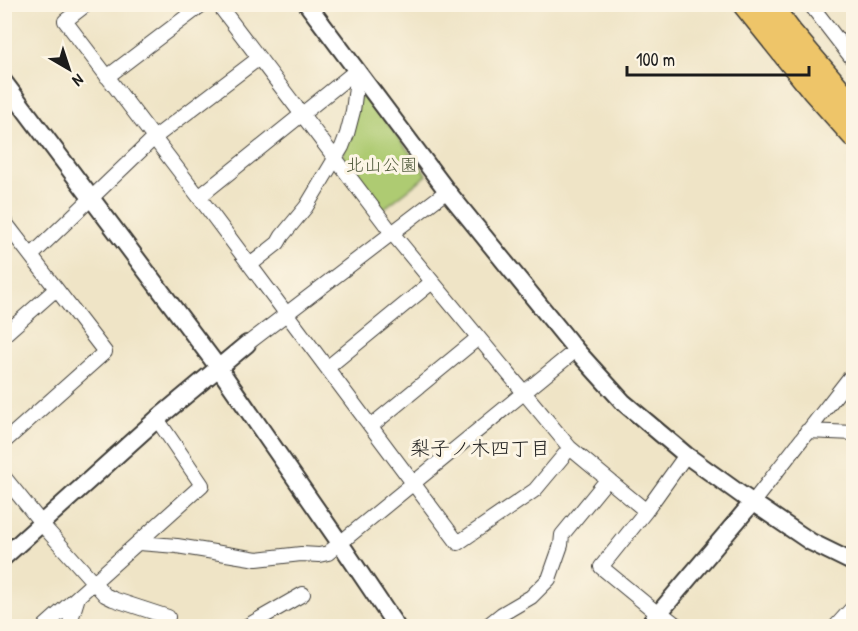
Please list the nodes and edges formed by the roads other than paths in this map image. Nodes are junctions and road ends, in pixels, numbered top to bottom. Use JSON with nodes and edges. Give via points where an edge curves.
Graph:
{"nodes":[{"id":1,"x":87,"y":4,"type":"edge"},
{"id":2,"x":203,"y":4,"type":"edge"},
{"id":3,"x":218,"y":4,"type":"edge"},
{"id":4,"x":307,"y":4,"type":"edge"},
{"id":5,"x":729,"y":4,"type":"edge"},
{"id":6,"x":745,"y":4,"type":"edge"},
{"id":7,"x":768,"y":4,"type":"edge"},
{"id":8,"x":780,"y":4,"type":"edge"},
{"id":9,"x":810,"y":4,"type":"edge"},
{"id":10,"x":259,"y":58,"type":"junction"},
{"id":11,"x":854,"y":61,"type":"edge"},
{"id":12,"x":357,"y":70,"type":"junction"},
{"id":13,"x":107,"y":77,"type":"junction"},
{"id":14,"x":817,"y":79,"type":"junction"},
{"id":15,"x":4,"y":82,"type":"edge"},
{"id":16,"x":854,"y":108,"type":"edge"},
{"id":17,"x":302,"y":115,"type":"junction"},
{"id":18,"x":854,"y":135,"type":"edge"},
{"id":19,"x":154,"y":138,"type":"junction"},
{"id":20,"x":335,"y":158,"type":"junction"},
{"id":21,"x":447,"y":191,"type":"junction"},
{"id":22,"x":91,"y":197,"type":"junction"},
{"id":23,"x":199,"y":197,"type":"junction"},
{"id":24,"x":5,"y":222,"type":"edge"},
{"id":25,"x":392,"y":233,"type":"junction"},
{"id":26,"x":31,"y":256,"type":"junction"},
{"id":27,"x":250,"y":266,"type":"junction"},
{"id":28,"x":432,"y":282,"type":"junction"},
{"id":29,"x":56,"y":289,"type":"junction"},
{"id":30,"x":286,"y":313,"type":"junction"},
{"id":31,"x":4,"y":335,"type":"edge"},
{"id":32,"x":478,"y":338,"type":"junction"},
{"id":33,"x":247,"y":344,"type":"joint"},
{"id":34,"x":576,"y":350,"type":"junction"},
{"id":35,"x":218,"y":367,"type":"junction"},
{"id":36,"x":327,"y":368,"type":"junction"},
{"id":37,"x":854,"y":372,"type":"edge"},
{"id":38,"x":524,"y":393,"type":"junction"},
{"id":39,"x":157,"y":420,"type":"junction"},
{"id":40,"x":371,"y":426,"type":"junction"},
{"id":41,"x":807,"y":431,"type":"junction"},
{"id":42,"x":854,"y":433,"type":"edge"},
{"id":43,"x":4,"y":442,"type":"edge"},
{"id":44,"x":570,"y":448,"type":"junction"},
{"id":45,"x":686,"y":455,"type":"junction"},
{"id":46,"x":4,"y":477,"type":"edge"},
{"id":47,"x":607,"y":480,"type":"junction"},
{"id":48,"x":412,"y":483,"type":"junction"},
{"id":49,"x":753,"y":502,"type":"junction"},
{"id":50,"x":646,"y":512,"type":"junction"},
{"id":51,"x":42,"y":524,"type":"junction"},
{"id":52,"x":140,"y":543,"type":"junction"},
{"id":53,"x":340,"y":543,"type":"junction"},
{"id":54,"x":4,"y":557,"type":"edge"},
{"id":55,"x":854,"y":563,"type":"edge"},
{"id":56,"x":94,"y":582,"type":"junction"},
{"id":57,"x":303,"y":594,"type":"dead end"},
{"id":58,"x":78,"y":596,"type":"junction"},
{"id":59,"x":854,"y":606,"type":"edge"},
{"id":60,"x":168,"y":616,"type":"dead end"},
{"id":61,"x":653,"y":620,"type":"edge"},
{"id":62,"x":45,"y":627,"type":"edge"},
{"id":63,"x":69,"y":627,"type":"edge"},
{"id":64,"x":247,"y":627,"type":"edge"},
{"id":65,"x":396,"y":627,"type":"edge"},
{"id":66,"x":487,"y":627,"type":"edge"},
{"id":67,"x":678,"y":627,"type":"edge"},
{"id":68,"x":836,"y":627,"type":"edge"}],
"edges":[{"from":1,"to":13,"type":"street","via":[[64,21]]},
{"from":2,"to":13,"type":"street"},
{"from":3,"to":10,"type":"street"},
{"from":4,"to":12,"type":"street"},
{"from":5,"to":14,"type":"highway"},
{"from":6,"to":14,"type":"highway"},
{"from":7,"to":14,"type":"highway"},
{"from":8,"to":14,"type":"highway","via":[[808,41]]},
{"from":9,"to":11,"type":"street"},
{"from":10,"to":17,"type":"street"},
{"from":10,"to":19,"type":"street"},
{"from":12,"to":17,"type":"street"},
{"from":12,"to":20,"type":"street","via":[[350,122]]},
{"from":12,"to":21,"type":"street"},
{"from":13,"to":19,"type":"street"},
{"from":14,"to":16,"type":"highway"},
{"from":14,"to":18,"type":"highway"},
{"from":15,"to":22,"type":"street"},
{"from":17,"to":20,"type":"street"},
{"from":17,"to":23,"type":"street"},
{"from":19,"to":22,"type":"street"},
{"from":19,"to":23,"type":"street"},
{"from":20,"to":25,"type":"street"},
{"from":20,"to":27,"type":"street","via":[[306,207],[278,243]]},
{"from":21,"to":25,"type":"street"},
{"from":21,"to":34,"type":"street"},
{"from":22,"to":26,"type":"street"},
{"from":22,"to":35,"type":"street"},
{"from":23,"to":27,"type":"street"},
{"from":24,"to":26,"type":"street"},
{"from":25,"to":28,"type":"street"},
{"from":25,"to":30,"type":"street"},
{"from":26,"to":29,"type":"street"},
{"from":27,"to":30,"type":"street"},
{"from":28,"to":32,"type":"street"},
{"from":28,"to":36,"type":"street"},
{"from":29,"to":31,"type":"street"},
{"from":29,"to":43,"type":"street","via":[[105,352]]},
{"from":30,"to":33,"type":"street"},
{"from":30,"to":36,"type":"street"},
{"from":32,"to":38,"type":"street"},
{"from":32,"to":40,"type":"street"},
{"from":33,"to":35,"type":"street"},
{"from":34,"to":38,"type":"street"},
{"from":34,"to":45,"type":"street","via":[[623,402]]},
{"from":35,"to":39,"type":"street"},
{"from":35,"to":53,"type":"street"},
{"from":36,"to":40,"type":"street"},
{"from":37,"to":41,"type":"street"},
{"from":38,"to":44,"type":"street"},
{"from":38,"to":48,"type":"street"},
{"from":39,"to":51,"type":"street"},
{"from":39,"to":52,"type":"street","via":[[202,485]]},
{"from":40,"to":48,"type":"street"},
{"from":41,"to":42,"type":"street"},
{"from":41,"to":49,"type":"street"},
{"from":44,"to":47,"type":"street"},
{"from":44,"to":48,"type":"street","via":[[535,490],[458,543]]},
{"from":45,"to":49,"type":"street"},
{"from":45,"to":50,"type":"street"},
{"from":46,"to":51,"type":"street"},
{"from":47,"to":50,"type":"street"},
{"from":47,"to":66,"type":"street","via":[[562,535],[549,579],[531,597]]},
{"from":48,"to":53,"type":"street"},
{"from":49,"to":55,"type":"street","via":[[811,542]]},
{"from":49,"to":61,"type":"street"},
{"from":50,"to":61,"type":"street","via":[[602,567]]},
{"from":51,"to":54,"type":"street"},
{"from":51,"to":56,"type":"street"},
{"from":52,"to":53,"type":"street","via":[[257,559],[319,555]]},
{"from":52,"to":56,"type":"street"},
{"from":53,"to":65,"type":"street"},
{"from":56,"to":58,"type":"street"},
{"from":56,"to":60,"type":"street","via":[[113,599]]},
{"from":57,"to":64,"type":"street"},
{"from":58,"to":62,"type":"street"},
{"from":58,"to":63,"type":"street"},
{"from":59,"to":68,"type":"street"},
{"from":61,"to":67,"type":"street","via":[[665,616]]}]}
